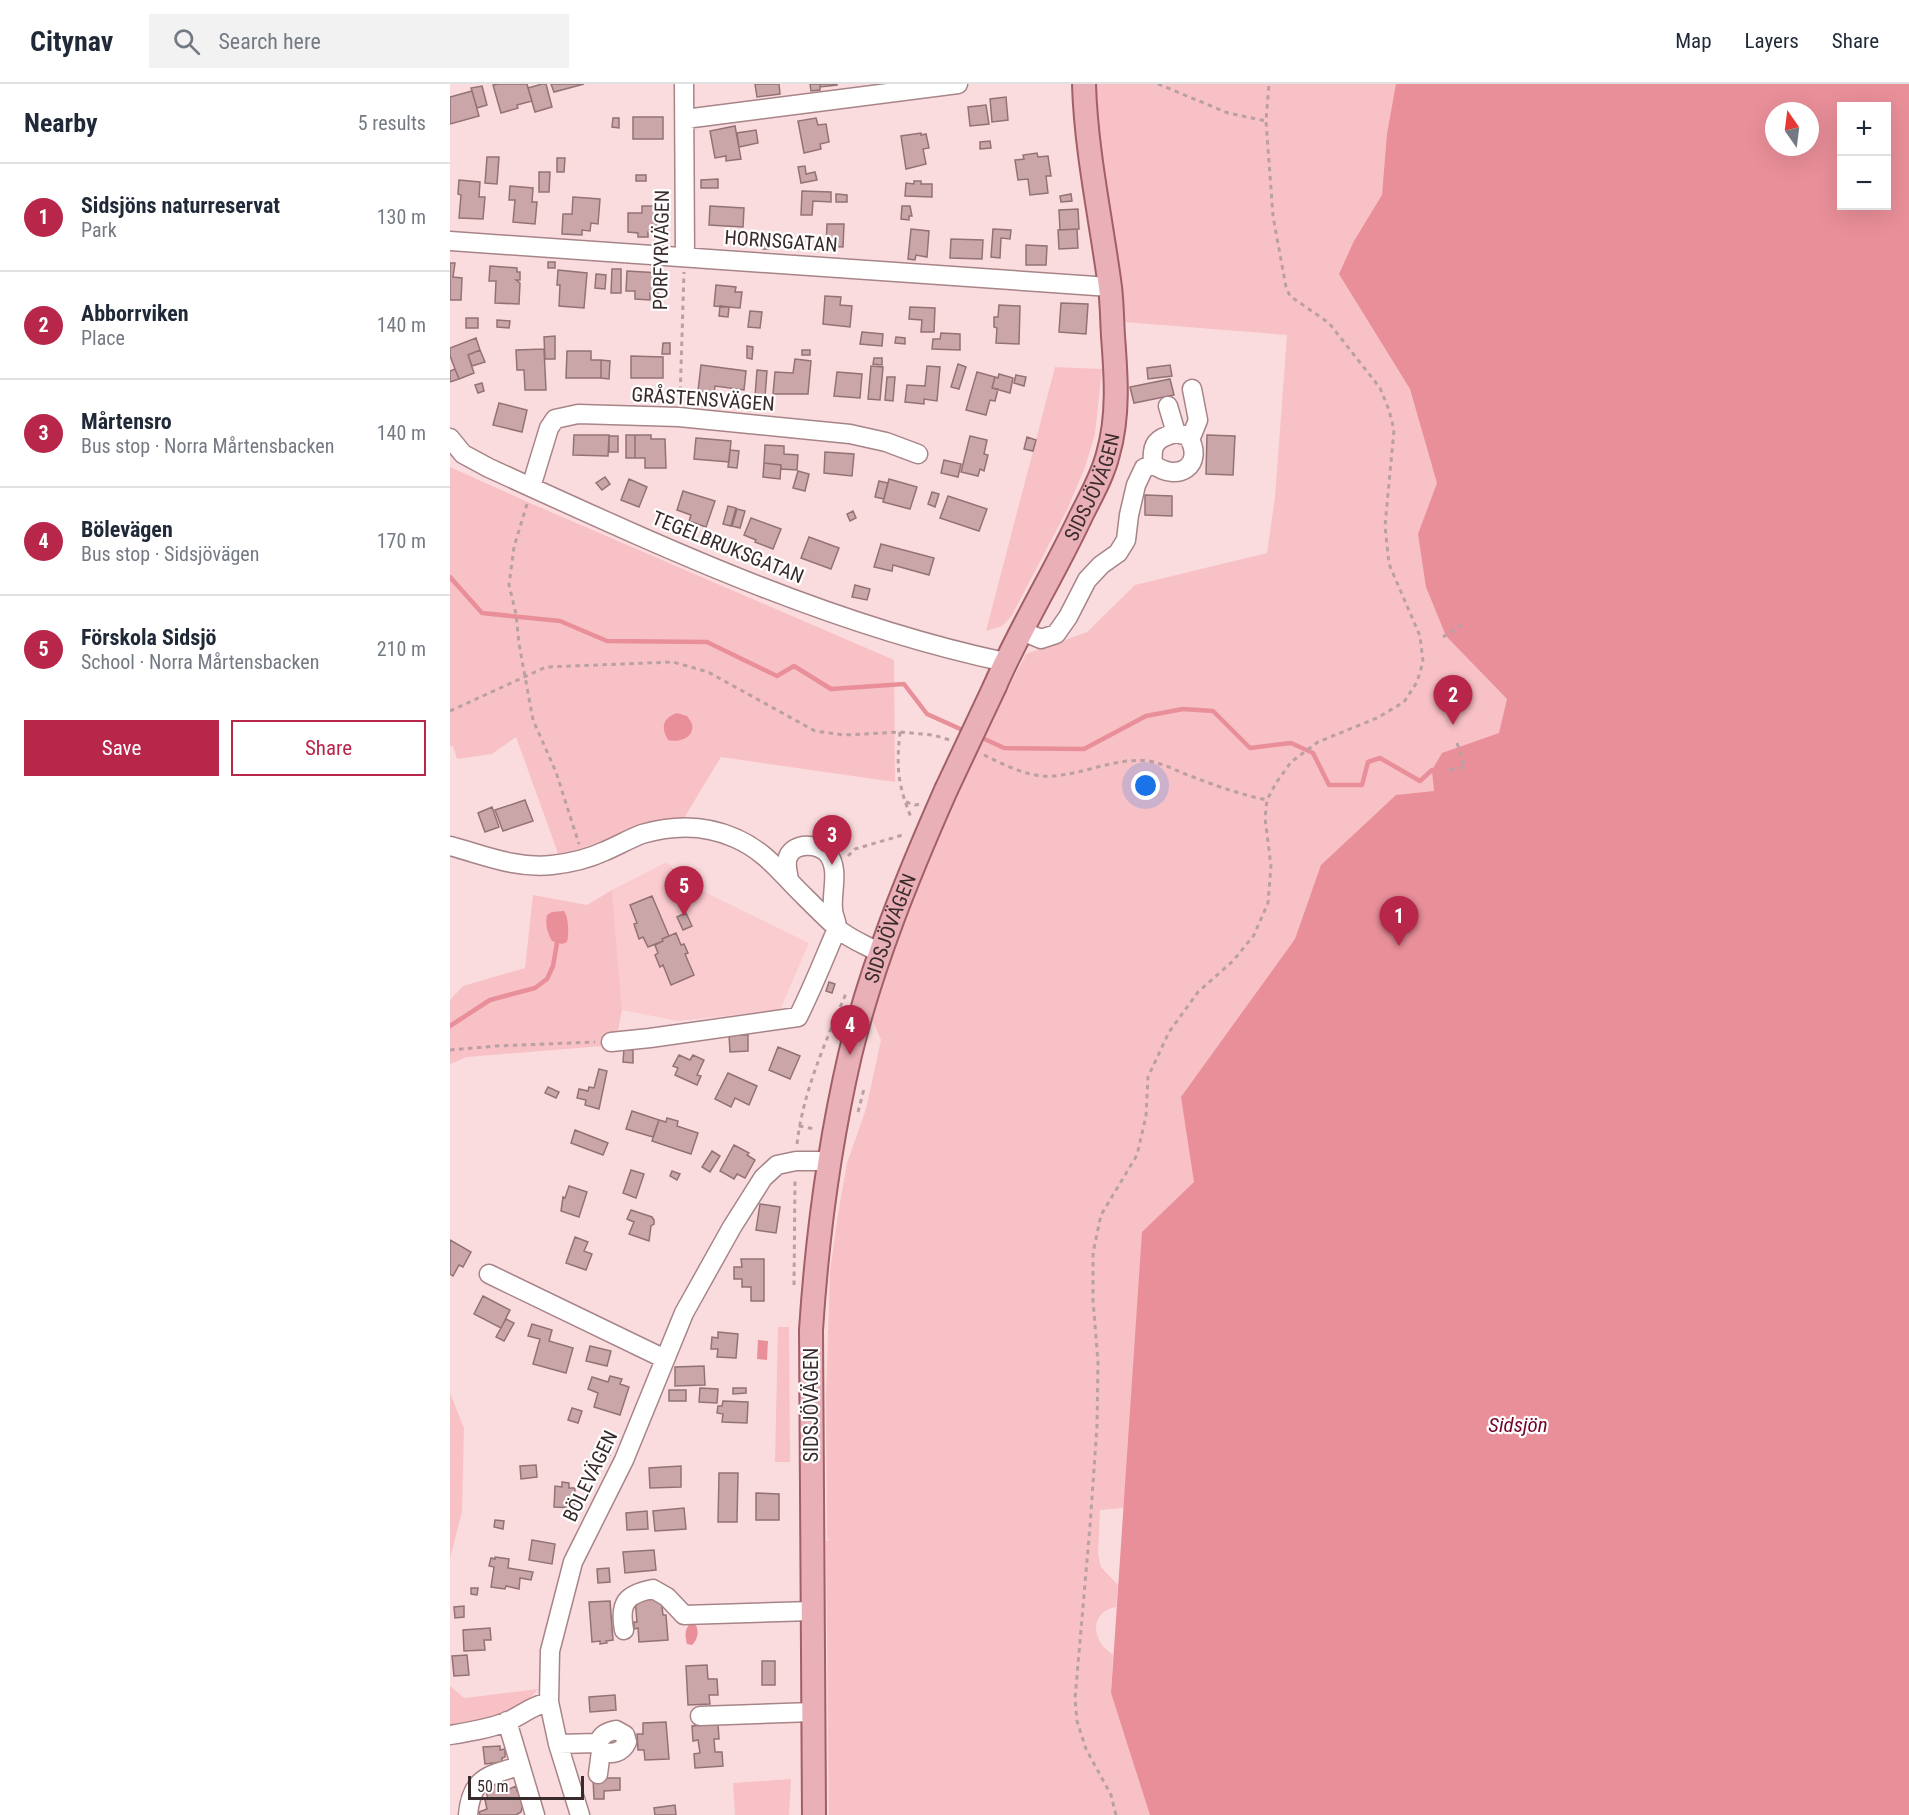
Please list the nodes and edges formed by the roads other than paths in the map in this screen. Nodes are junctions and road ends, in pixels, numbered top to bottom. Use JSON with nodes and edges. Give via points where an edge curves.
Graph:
{"nodes":[{"id":1,"x":684,"y":84,"type":"edge"},
{"id":2,"x":958,"y":84,"type":"edge"},
{"id":3,"x":1084,"y":84,"type":"edge"},
{"id":4,"x":685,"y":118,"type":"junction"},
{"id":5,"x":450,"y":241,"type":"edge"},
{"id":6,"x":685,"y":256,"type":"junction"},
{"id":7,"x":1110,"y":287,"type":"junction"},
{"id":8,"x":1192,"y":389,"type":"dead end"},
{"id":9,"x":1168,"y":406,"type":"dead end"},
{"id":10,"x":1183,"y":437,"type":"junction"},
{"id":11,"x":450,"y":438,"type":"edge"},
{"id":12,"x":918,"y":454,"type":"dead end"},
{"id":13,"x":1153,"y":464,"type":"junction"},
{"id":14,"x":531,"y":488,"type":"junction"},
{"id":15,"x":1022,"y":631,"type":"junction"},
{"id":16,"x":1005,"y":662,"type":"junction"},
{"id":17,"x":450,"y":846,"type":"edge"},
{"id":18,"x":789,"y":880,"type":"junction"},
{"id":19,"x":837,"y":928,"type":"junction"},
{"id":20,"x":880,"y":953,"type":"junction"},
{"id":21,"x":611,"y":1042,"type":"road end"},
{"id":22,"x":829,"y":1161,"type":"junction"},
{"id":23,"x":489,"y":1274,"type":"dead end"},
{"id":24,"x":665,"y":1359,"type":"junction"},
{"id":25,"x":812,"y":1611,"type":"junction"},
{"id":26,"x":624,"y":1630,"type":"dead end"},
{"id":27,"x":549,"y":1702,"type":"junction"},
{"id":28,"x":813,"y":1712,"type":"junction"},
{"id":29,"x":700,"y":1716,"type":"dead end"},
{"id":30,"x":507,"y":1721,"type":"junction"},
{"id":31,"x":450,"y":1735,"type":"edge"},
{"id":32,"x":558,"y":1744,"type":"junction"},
{"id":33,"x":520,"y":1766,"type":"junction"},
{"id":34,"x":598,"y":1774,"type":"dead end"},
{"id":35,"x":468,"y":1815,"type":"edge"},
{"id":36,"x":535,"y":1815,"type":"edge"},
{"id":37,"x":580,"y":1815,"type":"edge"},
{"id":38,"x":814,"y":1815,"type":"edge"}],
"edges":[{"from":1,"to":4,"type":"street","name":"PORFYRVÄGEN"},
{"from":2,"to":4,"type":"street"},
{"from":3,"to":7,"type":"main road","name":"SIDSJÖVÄGEN","via":[[1089,154]]},
{"from":4,"to":6,"type":"street","name":"PORFYRVÄGEN"},
{"from":5,"to":6,"type":"street","name":"HORNSGATAN"},
{"from":6,"to":7,"type":"street","name":"HORNSGATAN"},
{"from":7,"to":15,"type":"main road","name":"SIDSJÖVÄGEN","via":[[1116,377],[1114,426],[1108,454],[1066,549]]},
{"from":8,"to":10,"type":"street","via":[[1198,420]]},
{"from":9,"to":10,"type":"street"},
{"from":10,"to":13,"type":"street","via":[[1164,436],[1156,442],[1151,450]]},
{"from":10,"to":13,"type":"street","via":[[1193,446],[1190,465],[1182,472],[1172,473]]},
{"from":11,"to":14,"type":"street","name":"TEGELBRUKSGATAN","via":[[463,454]]},
{"from":12,"to":14,"type":"street","name":"GRÅSTENSVÄGEN","via":[[850,434],[679,417],[578,414],[555,419],[549,428]]},
{"from":13,"to":15,"type":"street","via":[[1144,468],[1136,485],[1125,557],[1101,565],[1087,580],[1056,634],[1041,639]]},
{"from":14,"to":16,"type":"street","name":"TEGELBRUKSGATAN","via":[[831,613],[906,638]]},
{"from":15,"to":16,"type":"main road","name":"SIDSJÖVÄGEN"},
{"from":16,"to":20,"type":"main road","name":"SIDSJÖVÄGEN","bridge":true,"via":[[916,856]]},
{"from":17,"to":18,"type":"street","via":[[503,862],[553,865],[583,859],[660,830],[701,828],[736,838],[758,850]]},
{"from":18,"to":19,"type":"street"},
{"from":18,"to":19,"type":"street","via":[[787,863],[793,850],[811,846],[828,854],[834,878],[832,907]]},
{"from":19,"to":20,"type":"street"},
{"from":19,"to":21,"type":"street","via":[[798,1017]]},
{"from":20,"to":22,"type":"main road","name":"SIDSJÖVÄGEN","via":[[850,1055]]},
{"from":22,"to":24,"type":"street","name":"BÖLEVÄGEN","via":[[784,1162],[764,1178],[684,1313]]},
{"from":22,"to":25,"type":"main road","name":"SIDSJÖVÄGEN","via":[[811,1330]]},
{"from":23,"to":24,"type":"street"},
{"from":24,"to":27,"type":"street","name":"BÖLEVÄGEN","via":[[624,1460],[573,1562],[550,1651]]},
{"from":25,"to":26,"type":"street","via":[[684,1615],[653,1589],[636,1592],[625,1602]]},
{"from":25,"to":28,"type":"main road","name":"SIDSJÖVÄGEN"},
{"from":27,"to":30,"type":"street"},
{"from":27,"to":32,"type":"street","name":"BÖLEVÄGEN"},
{"from":28,"to":29,"type":"street"},
{"from":28,"to":38,"type":"main road","name":"SIDSJÖVÄGEN"},
{"from":30,"to":31,"type":"street"},
{"from":30,"to":33,"type":"street"},
{"from":32,"to":34,"type":"street","via":[[599,1747]]},
{"from":32,"to":37,"type":"street","name":"BÖLEVÄGEN"},
{"from":33,"to":35,"type":"street","via":[[495,1773],[477,1784]]},
{"from":33,"to":36,"type":"street"}]}
